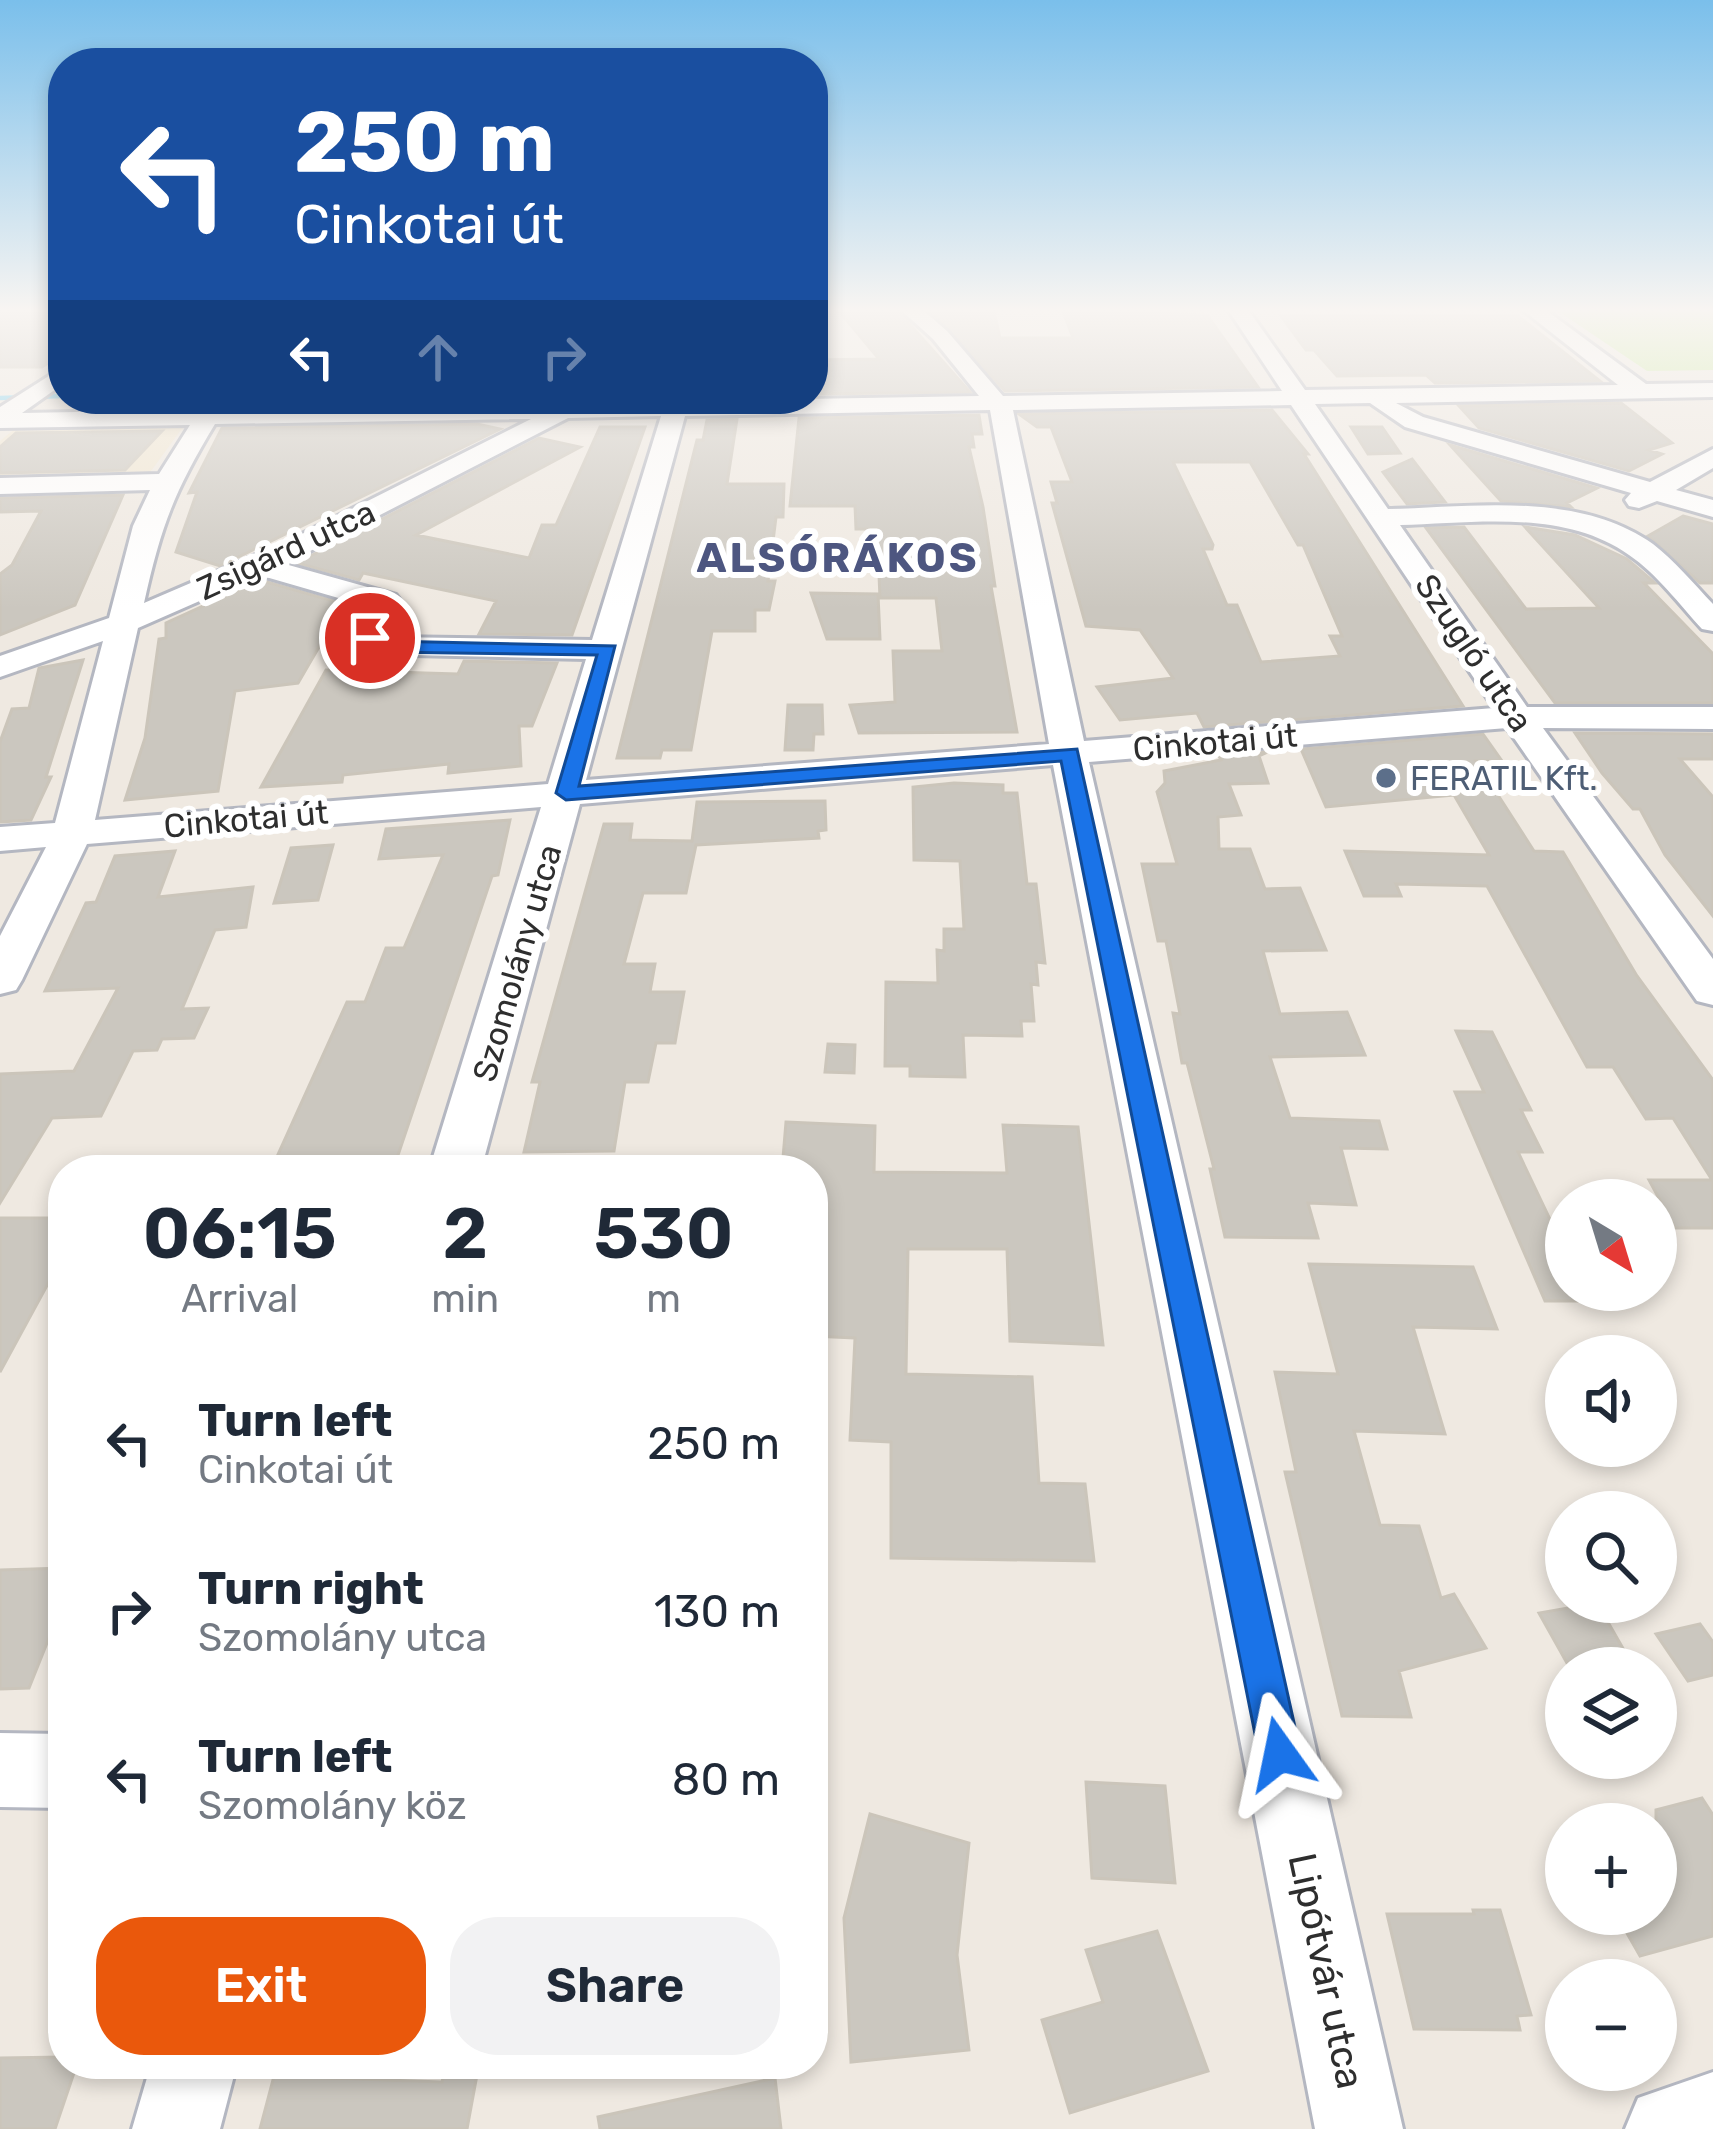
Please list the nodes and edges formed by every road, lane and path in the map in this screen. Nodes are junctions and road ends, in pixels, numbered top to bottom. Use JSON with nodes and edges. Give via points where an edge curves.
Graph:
{"nodes":[{"id":1,"x":1001,"y":410,"type":"edge"},
{"id":2,"x":1307,"y":410,"type":"edge"},
{"id":3,"x":1394,"y":410,"type":"edge"},
{"id":4,"x":1665,"y":410,"type":"edge"},
{"id":5,"x":167,"y":414,"type":"edge"},
{"id":6,"x":350,"y":414,"type":"edge"},
{"id":7,"x":557,"y":414,"type":"edge"},
{"id":8,"x":674,"y":414,"type":"edge"},
{"id":9,"x":208,"y":416,"type":"junction"},
{"id":10,"x":1686,"y":416,"type":"dead end"},
{"id":11,"x":1713,"y":458,"type":"edge"},
{"id":12,"x":167,"y":482,"type":"junction"},
{"id":13,"x":0,"y":486,"type":"edge"},
{"id":14,"x":1654,"y":491,"type":"junction"},
{"id":15,"x":1713,"y":508,"type":"edge"},
{"id":16,"x":1381,"y":517,"type":"junction"},
{"id":17,"x":1598,"y":524,"type":"junction"},
{"id":18,"x":257,"y":565,"type":"junction"},
{"id":19,"x":1713,"y":622,"type":"edge"},
{"id":20,"x":121,"y":624,"type":"junction"},
{"id":21,"x":608,"y":650,"type":"junction"},
{"id":22,"x":0,"y":667,"type":"edge"},
{"id":23,"x":1517,"y":717,"type":"junction"},
{"id":24,"x":1713,"y":718,"type":"edge"},
{"id":25,"x":1070,"y":754,"type":"junction"},
{"id":26,"x":566,"y":793,"type":"junction"},
{"id":27,"x":72,"y":834,"type":"junction"},
{"id":28,"x":0,"y":839,"type":"edge"},
{"id":29,"x":0,"y":980,"type":"edge"},
{"id":30,"x":1713,"y":991,"type":"edge"},
{"id":31,"x":459,"y":1155,"type":"edge"},
{"id":32,"x":0,"y":1770,"type":"edge"},
{"id":33,"x":48,"y":1771,"type":"edge"},
{"id":34,"x":190,"y":2079,"type":"edge"},
{"id":35,"x":1713,"y":2115,"type":"edge"},
{"id":36,"x":176,"y":2129,"type":"edge"},
{"id":37,"x":1359,"y":2129,"type":"edge"},
{"id":38,"x":1669,"y":2129,"type":"edge"}],
"edges":[{"from":1,"to":25,"type":"street","name":"Lipótvár utca"},
{"from":2,"to":16,"type":"street","name":"Szugló utca"},
{"from":3,"to":14,"type":"street"},
{"from":4,"to":10,"type":"street"},
{"from":5,"to":9,"type":"street"},
{"from":6,"to":9,"type":"street"},
{"from":7,"to":18,"type":"street","name":"Zsigárd utca"},
{"from":8,"to":21,"type":"street","name":"Szomolány utca"},
{"from":9,"to":12,"type":"street"},
{"from":11,"to":14,"type":"street"},
{"from":12,"to":13,"type":"street"},
{"from":12,"to":20,"type":"street"},
{"from":14,"to":15,"type":"street"},
{"from":14,"to":17,"type":"street"},
{"from":16,"to":17,"type":"street"},
{"from":16,"to":23,"type":"street","name":"Szugló utca"},
{"from":17,"to":19,"type":"street","via":[[1643,550]]},
{"from":18,"to":20,"type":"street","name":"Zsigárd utca"},
{"from":18,"to":21,"type":"street","via":[[385,602],[370,638],[381,646]]},
{"from":20,"to":22,"type":"street","name":"Zsigárd utca"},
{"from":20,"to":27,"type":"street"},
{"from":21,"to":26,"type":"street","name":"Szomolány utca"},
{"from":23,"to":24,"type":"street","name":"Cinkotai út"},
{"from":23,"to":25,"type":"street","name":"Cinkotai út"},
{"from":23,"to":30,"type":"street","name":"Szugló utca"},
{"from":25,"to":26,"type":"street","name":"Cinkotai út"},
{"from":25,"to":37,"type":"street","name":"Lipótvár utca"},
{"from":26,"to":27,"type":"street","name":"Cinkotai út"},
{"from":26,"to":31,"type":"street","name":"Szomolány utca"},
{"from":27,"to":28,"type":"street","name":"Cinkotai út"},
{"from":27,"to":29,"type":"street"},
{"from":32,"to":33,"type":"street"},
{"from":34,"to":36,"type":"street"},
{"from":35,"to":38,"type":"street"}]}
